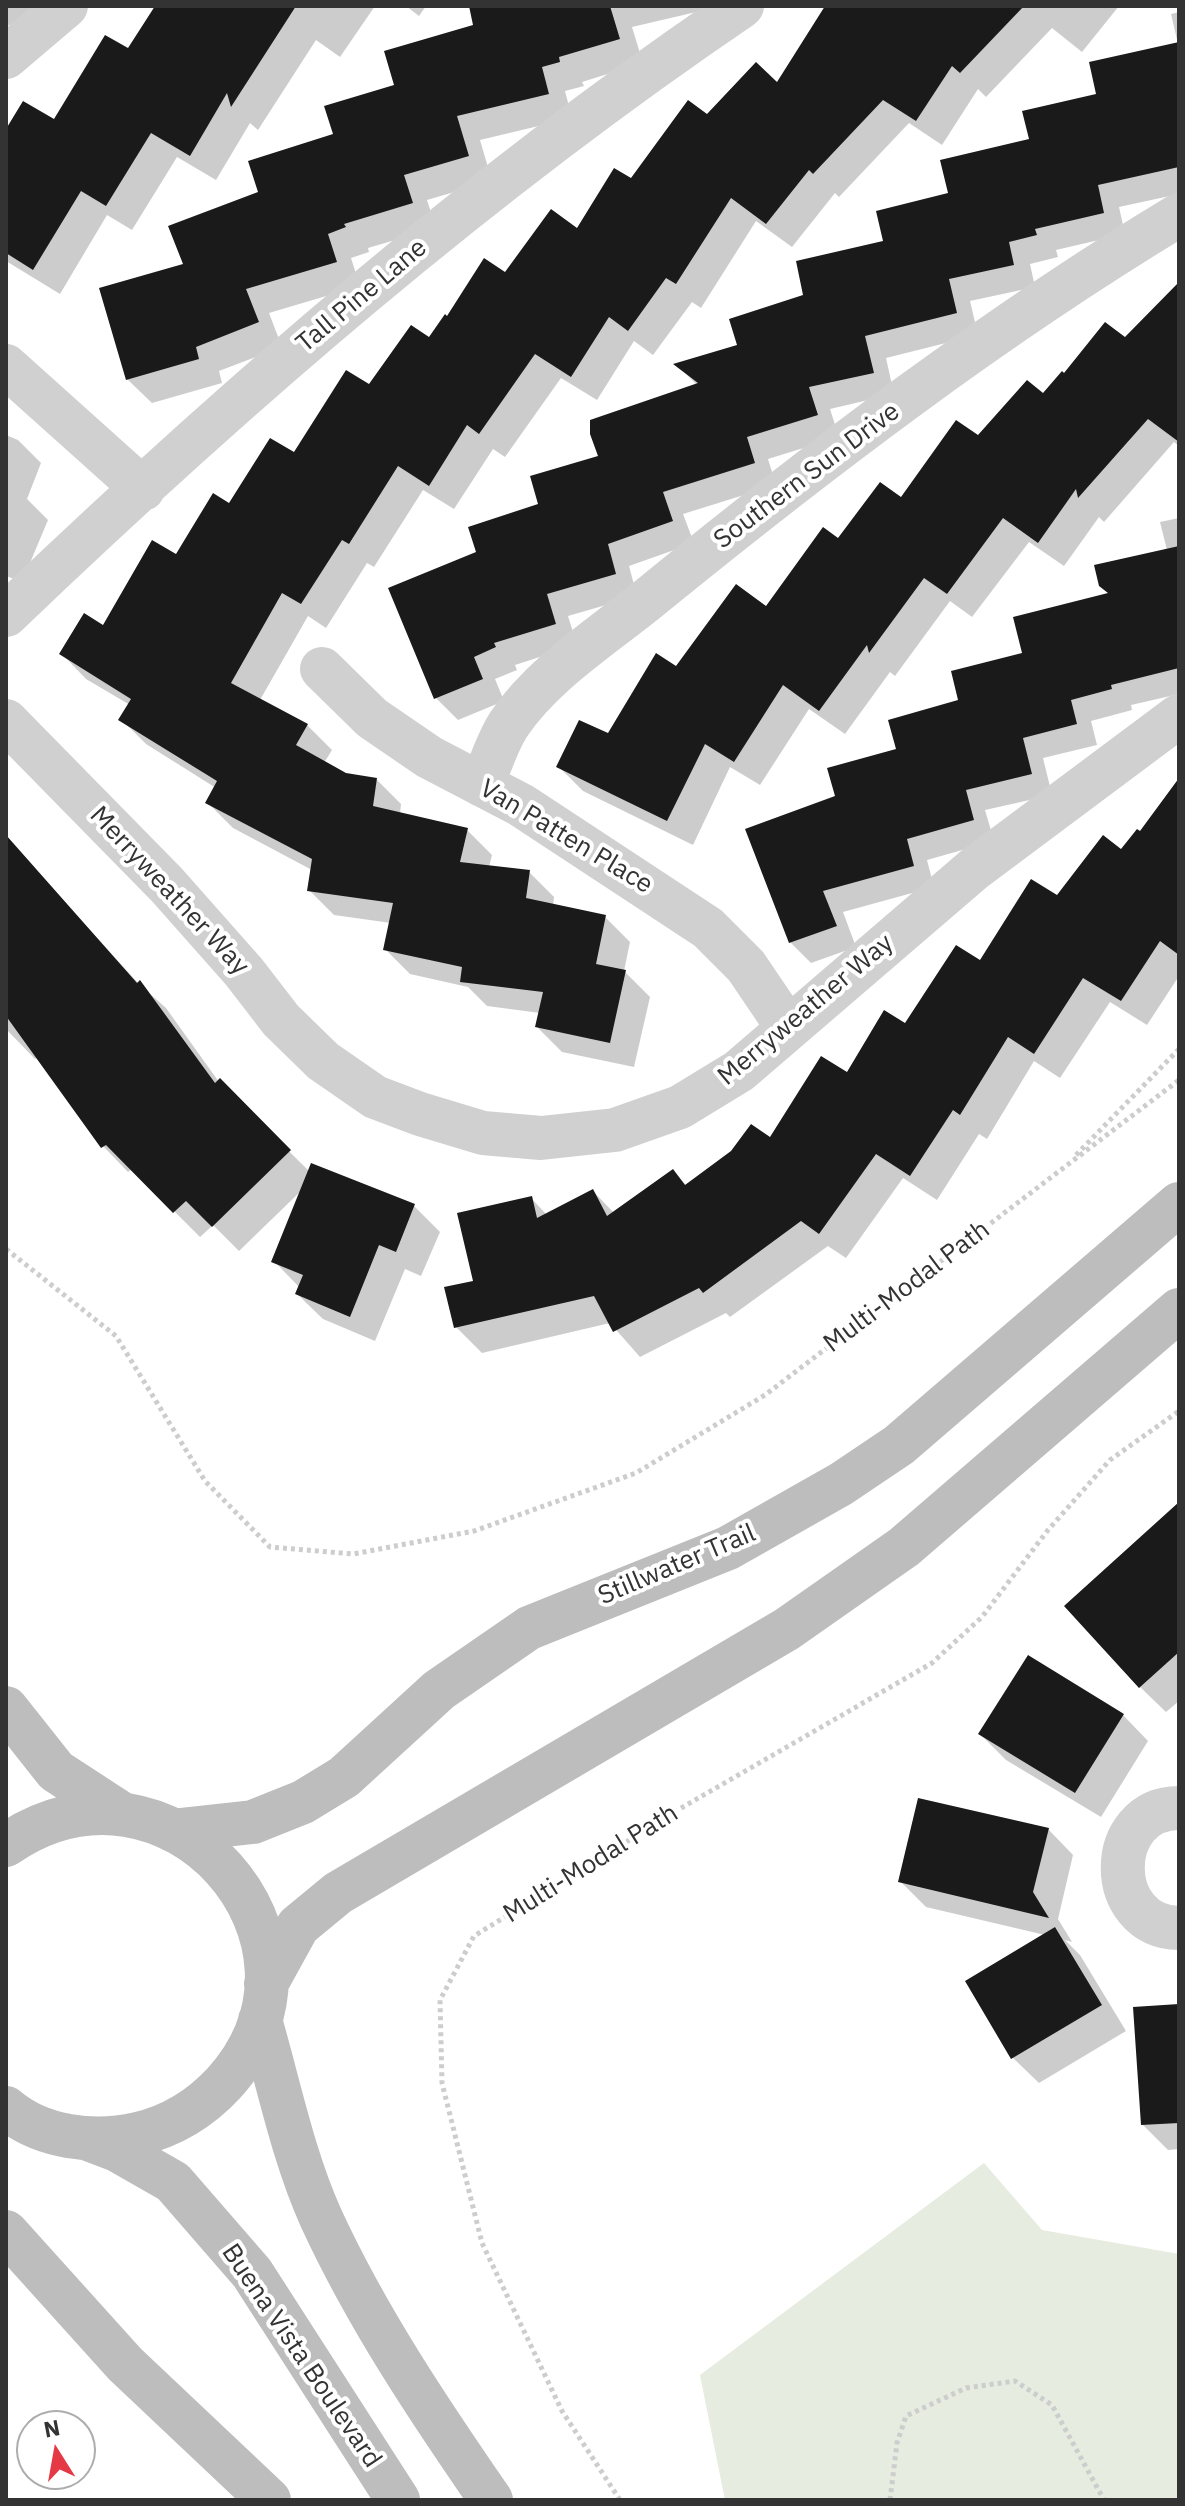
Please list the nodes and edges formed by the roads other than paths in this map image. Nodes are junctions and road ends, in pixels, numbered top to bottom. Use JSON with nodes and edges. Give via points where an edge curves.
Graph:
{"nodes":[{"id":1,"x":66,"y":6,"type":"edge"},
{"id":2,"x":742,"y":6,"type":"edge"},
{"id":3,"x":6,"y":57,"type":"edge"},
{"id":4,"x":1179,"y":215,"type":"edge"},
{"id":5,"x":6,"y":366,"type":"edge"},
{"id":6,"x":143,"y":489,"type":"junction"},
{"id":7,"x":6,"y":615,"type":"edge"},
{"id":8,"x":322,"y":669,"type":"dead end"},
{"id":9,"x":1179,"y":716,"type":"edge"},
{"id":10,"x":6,"y":721,"type":"edge"},
{"id":11,"x":482,"y":785,"type":"junction"},
{"id":12,"x":788,"y":1028,"type":"junction"},
{"id":13,"x":1179,"y":1204,"type":"edge"},
{"id":14,"x":1179,"y":1310,"type":"edge"},
{"id":15,"x":6,"y":1708,"type":"edge"},
{"id":16,"x":1179,"y":1808,"type":"edge"},
{"id":17,"x":122,"y":1814,"type":"junction"},
{"id":18,"x":180,"y":1830,"type":"junction"},
{"id":19,"x":6,"y":1845,"type":"edge"},
{"id":20,"x":1179,"y":1928,"type":"edge"},
{"id":21,"x":263,"y":2002,"type":"junction"},
{"id":22,"x":6,"y":2108,"type":"edge"},
{"id":23,"x":82,"y":2137,"type":"junction"},
{"id":24,"x":6,"y":2232,"type":"edge"},
{"id":25,"x":269,"y":2500,"type":"edge"},
{"id":26,"x":398,"y":2500,"type":"edge"},
{"id":27,"x":491,"y":2500,"type":"edge"}],
"edges":[{"from":1,"to":3,"type":"street"},
{"from":2,"to":6,"type":"street","name":"Tall Pine Lane","via":[[567,131],[430,238]]},
{"from":4,"to":11,"type":"street","name":"Southern Sun Drive","via":[[982,345],[815,467],[543,685],[508,725]]},
{"from":5,"to":6,"type":"street"},
{"from":6,"to":7,"type":"street","name":"Tall Pine Lane"},
{"from":8,"to":11,"type":"street","name":"Van Patten Place","via":[[372,718]]},
{"from":9,"to":12,"type":"street","name":"Merryweather Way","via":[[974,869]]},
{"from":10,"to":12,"type":"street","name":"Merryweather Way","via":[[167,885],[281,1020],[323,1061],[375,1097],[483,1133],[541,1138],[615,1130],[680,1107],[739,1071]]},
{"from":11,"to":12,"type":"street","name":"Van Patten Place","via":[[708,928],[746,966]]},
{"from":13,"to":18,"type":"main road","name":"Stillwater Trail","via":[[899,1445],[841,1484],[728,1548],[529,1628],[439,1690],[344,1777],[303,1802],[253,1822]]},
{"from":14,"to":21,"type":"main road","via":[[904,1547],[787,1629],[338,1893],[298,1926]]},
{"from":15,"to":17,"type":"main road","name":"Buena Vista Boulevard","via":[[56,1771]]},
{"from":16,"to":20,"type":"street","via":[[1147,1817],[1131,1834],[1121,1856],[1121,1880],[1130,1902],[1147,1918]]},
{"from":17,"to":18,"type":"main road","name":"Buena Vista Boulevard"},
{"from":17,"to":19,"type":"main road","name":"Buena Vista Boulevard","via":[[74,1815],[28,1830]]},
{"from":18,"to":21,"type":"main road","name":"Buena Vista Boulevard","via":[[221,1863],[248,1903],[264,1948]]},
{"from":21,"to":23,"type":"main road","name":"Buena Vista Boulevard","via":[[239,2066],[205,2104],[161,2129],[111,2140]]},
{"from":21,"to":27,"type":"main road","name":"Buena Vista Boulevard","via":[[292,2133],[321,2217],[412,2385]]},
{"from":22,"to":23,"type":"main road","name":"Buena Vista Boulevard","via":[[61,2135]]},
{"from":23,"to":26,"type":"main road","name":"Buena Vista Boulevard","via":[[173,2182],[252,2273]]},
{"from":24,"to":25,"type":"main road","via":[[125,2364]]}]}
